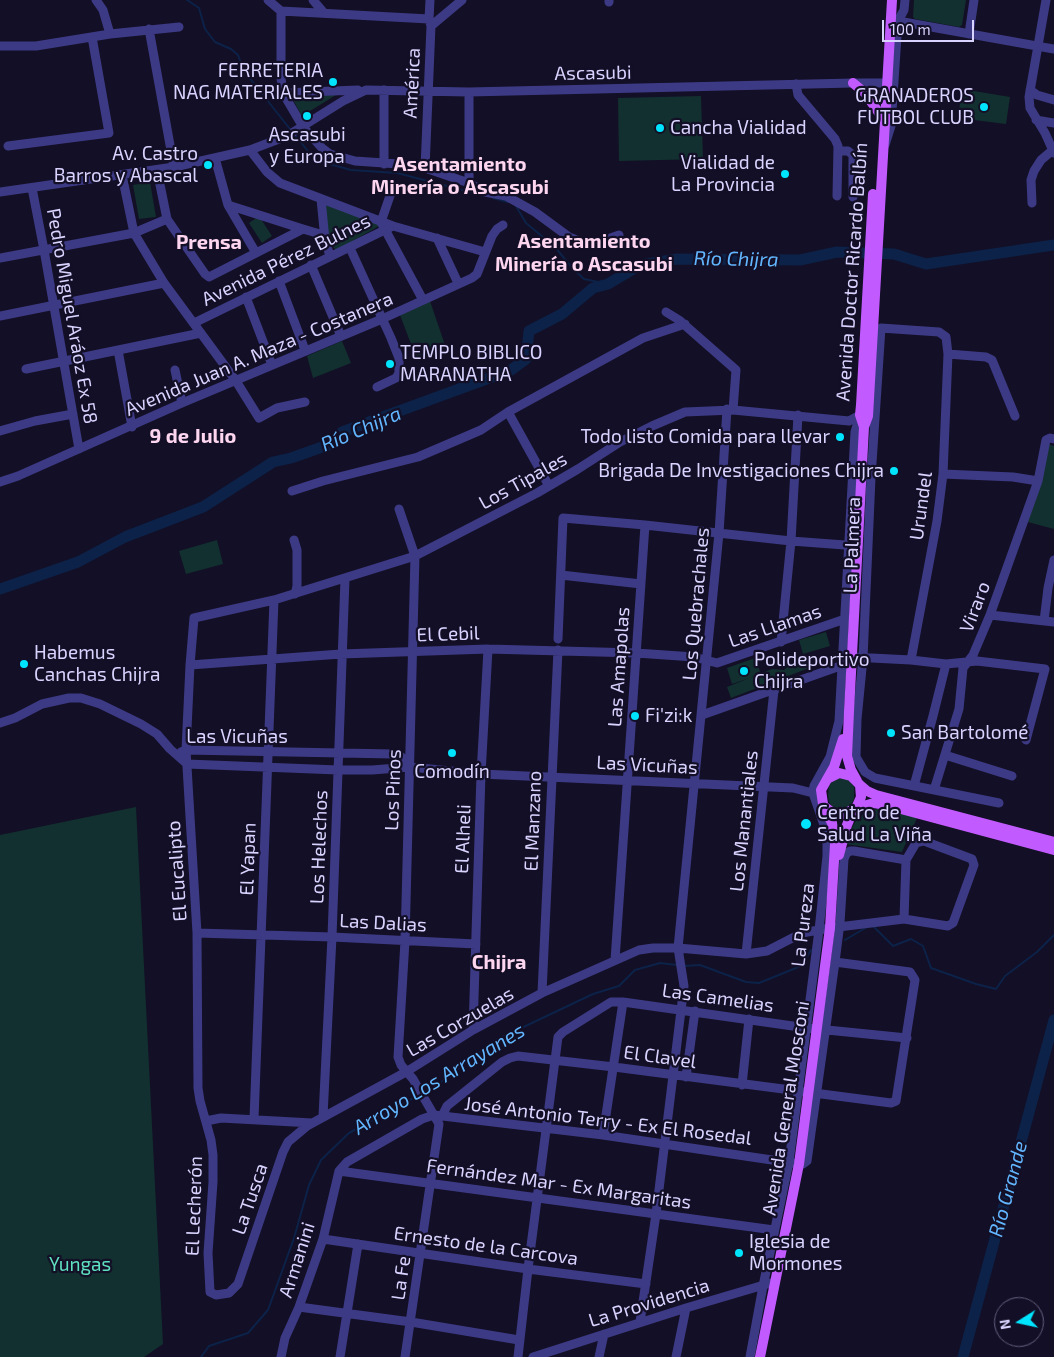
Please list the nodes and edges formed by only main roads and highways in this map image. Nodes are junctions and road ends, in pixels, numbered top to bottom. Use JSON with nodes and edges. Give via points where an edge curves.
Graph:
{"nodes":[{"id":1,"x":887,"y":0,"type":"edge"},
{"id":2,"x":892,"y":0,"type":"edge"},
{"id":3,"x":853,"y":83,"type":"road end"},
{"id":4,"x":888,"y":83,"type":"junction"},
{"id":5,"x":879,"y":113,"type":"junction"},
{"id":6,"x":874,"y":222,"type":"junction"},
{"id":7,"x":849,"y":711,"type":"junction"},
{"id":8,"x":858,"y":783,"type":"junction"},
{"id":9,"x":820,"y":790,"type":"junction"},
{"id":10,"x":854,"y":809,"type":"junction"},
{"id":11,"x":977,"y":825,"type":"junction"},
{"id":12,"x":1054,"y":842,"type":"edge"},
{"id":13,"x":1054,"y":850,"type":"edge"},
{"id":14,"x":833,"y":893,"type":"junction"},
{"id":15,"x":760,"y":1357,"type":"edge"}],
"edges":[{"from":1,"to":4,"type":"main road","name":"Avenida Doctor Ricardo Balbín"},
{"from":2,"to":4,"type":"main road","name":"Avenida Doctor Ricardo Balbín"},
{"from":3,"to":5,"type":"main road","via":[[865,93]]},
{"from":4,"to":5,"type":"main road","name":"Avenida Doctor Ricardo Balbín"},
{"from":4,"to":6,"type":"main road","name":"Avenida Doctor Ricardo Balbín"},
{"from":5,"to":6,"type":"main road","name":"Avenida Doctor Ricardo Balbín"},
{"from":6,"to":7,"type":"main road","name":"Avenida Doctor Ricardo Balbín","via":[[873,327],[864,416],[866,478],[853,546],[855,595],[850,619]]},
{"from":7,"to":8,"type":"main road","via":[[847,756]]},
{"from":7,"to":9,"type":"main road","via":[[842,747]]},
{"from":8,"to":9,"type":"main road","via":[[845,774],[832,775]]},
{"from":8,"to":10,"type":"main road","via":[[861,797]]},
{"from":8,"to":11,"type":"main road","via":[[876,795]]},
{"from":9,"to":10,"type":"main road","via":[[827,809],[838,814]]},
{"from":9,"to":14,"type":"main road","via":[[834,834]]},
{"from":10,"to":11,"type":"main road","via":[[874,803]]},
{"from":10,"to":14,"type":"main road","via":[[839,852]]},
{"from":11,"to":12,"type":"main road"},
{"from":11,"to":13,"type":"main road"},
{"from":14,"to":15,"type":"main road","name":"Avenida General Mosconi","via":[[835,927]]}]}
